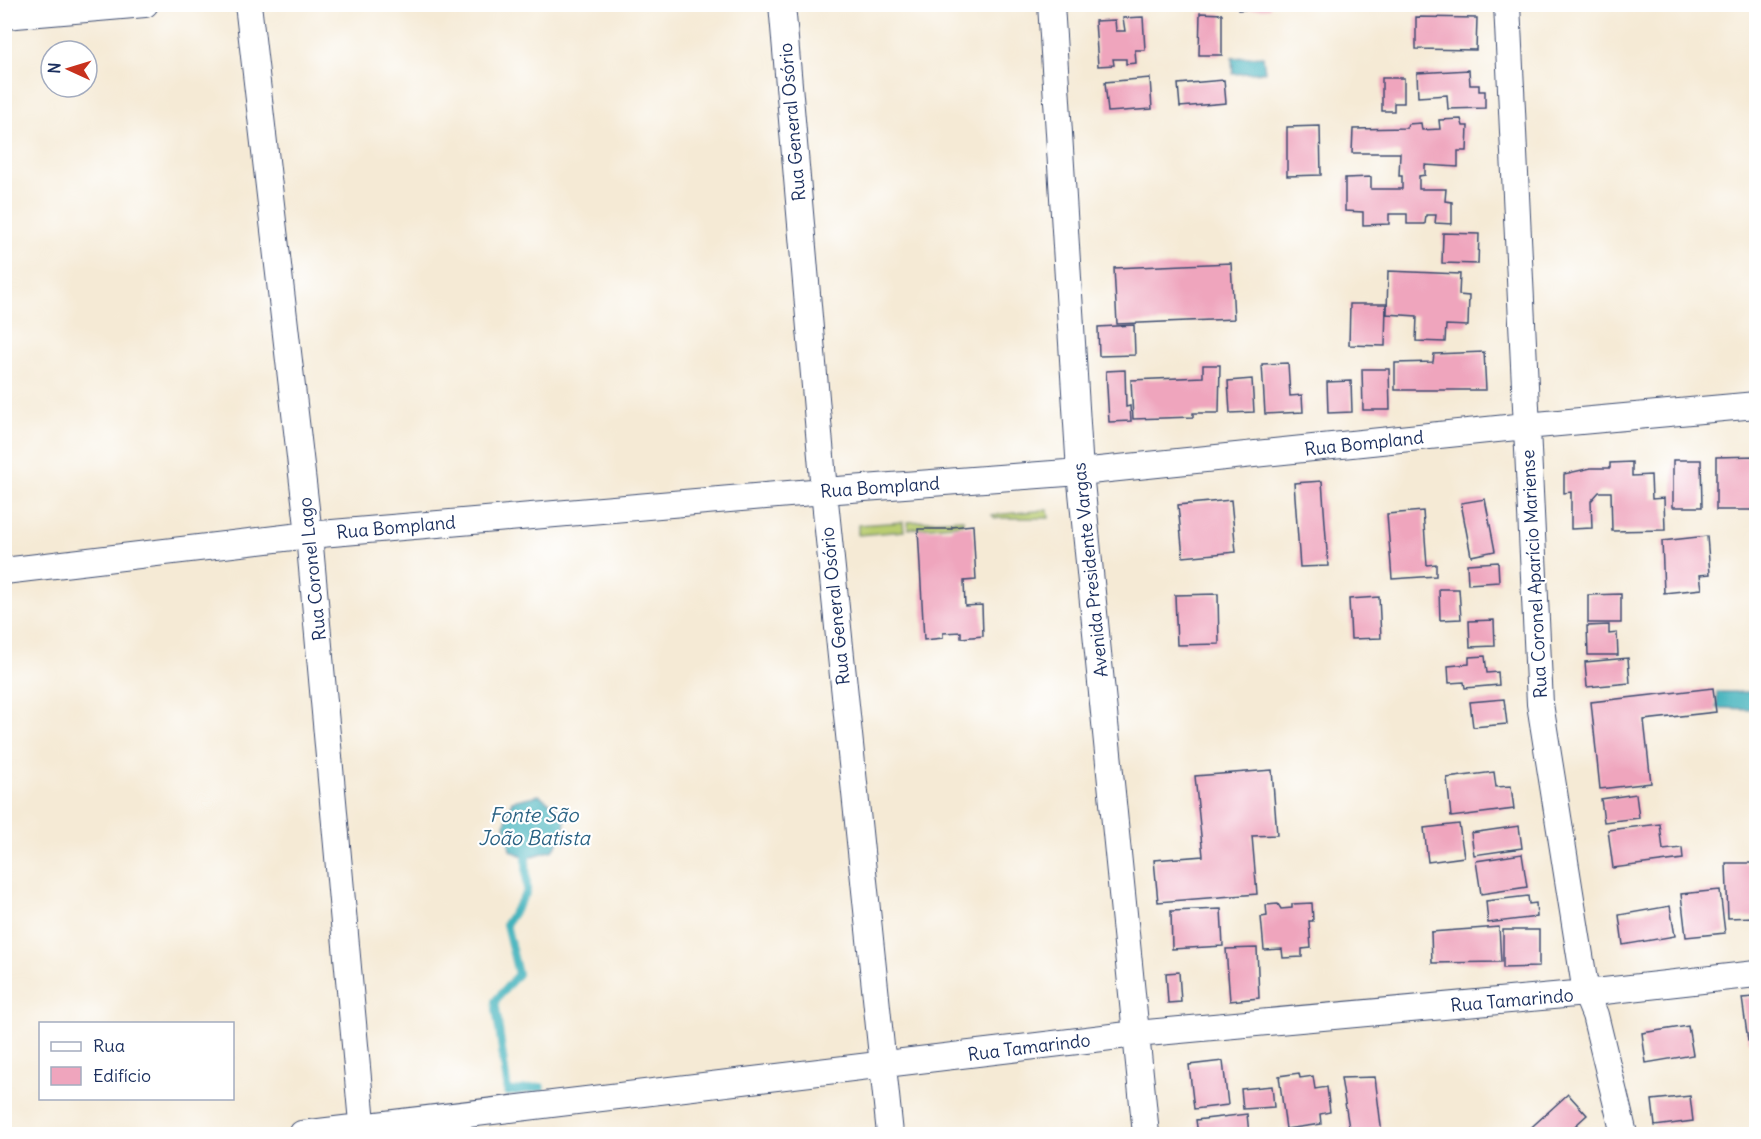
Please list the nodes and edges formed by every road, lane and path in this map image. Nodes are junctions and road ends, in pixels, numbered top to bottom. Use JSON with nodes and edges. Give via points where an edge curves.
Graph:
{"nodes":[{"id":1,"x":145,"y":4,"type":"edge"},
{"id":2,"x":248,"y":4,"type":"edge"},
{"id":3,"x":782,"y":4,"type":"edge"},
{"id":4,"x":1051,"y":4,"type":"edge"},
{"id":5,"x":1507,"y":4,"type":"edge"},
{"id":6,"x":4,"y":16,"type":"edge"},
{"id":7,"x":1756,"y":405,"type":"edge"},
{"id":8,"x":1526,"y":426,"type":"junction"},
{"id":9,"x":1080,"y":472,"type":"junction"},
{"id":10,"x":824,"y":491,"type":"junction"},
{"id":11,"x":309,"y":535,"type":"junction"},
{"id":12,"x":4,"y":571,"type":"edge"},
{"id":13,"x":1756,"y":974,"type":"edge"},
{"id":14,"x":1586,"y":993,"type":"junction"},
{"id":15,"x":1136,"y":1034,"type":"junction"},
{"id":16,"x":882,"y":1065,"type":"junction"},
{"id":17,"x":363,"y":1131,"type":"edge"},
{"id":18,"x":302,"y":1134,"type":"edge"},
{"id":19,"x":890,"y":1134,"type":"edge"},
{"id":20,"x":1146,"y":1134,"type":"edge"},
{"id":21,"x":1624,"y":1134,"type":"edge"}],
"edges":[{"from":1,"to":6,"type":"street"},
{"from":2,"to":11,"type":"street","name":"Rua Coronel Lago"},
{"from":3,"to":10,"type":"street","name":"Rua General Osório"},
{"from":4,"to":9,"type":"street","name":"Avenida Presidente Vargas"},
{"from":5,"to":8,"type":"street","name":"Rua Coronel Aparício Mariense"},
{"from":7,"to":8,"type":"street","name":"Rua Bompland"},
{"from":8,"to":9,"type":"street","name":"Rua Bompland"},
{"from":8,"to":14,"type":"street","name":"Rua Coronel Aparício Mariense","via":[[1540,704]]},
{"from":9,"to":10,"type":"street","name":"Rua Bompland"},
{"from":9,"to":15,"type":"street","name":"Avenida Presidente Vargas"},
{"from":10,"to":11,"type":"street","name":"Rua Bompland"},
{"from":10,"to":16,"type":"street","name":"Rua General Osório"},
{"from":11,"to":12,"type":"street","name":"Rua Bompland"},
{"from":11,"to":17,"type":"street","name":"Rua Coronel Lago"},
{"from":13,"to":14,"type":"street","name":"Rua Tamarindo"},
{"from":14,"to":15,"type":"street","name":"Rua Tamarindo"},
{"from":14,"to":21,"type":"street","name":"Rua Coronel Aparício Mariense"},
{"from":15,"to":16,"type":"street","name":"Rua Tamarindo"},
{"from":15,"to":20,"type":"street","name":"Avenida Presidente Vargas"},
{"from":16,"to":17,"type":"street","name":"Rua Tamarindo"},
{"from":16,"to":19,"type":"street","name":"Rua General Osório"},
{"from":17,"to":18,"type":"street","name":"Rua Tamarindo"}]}
